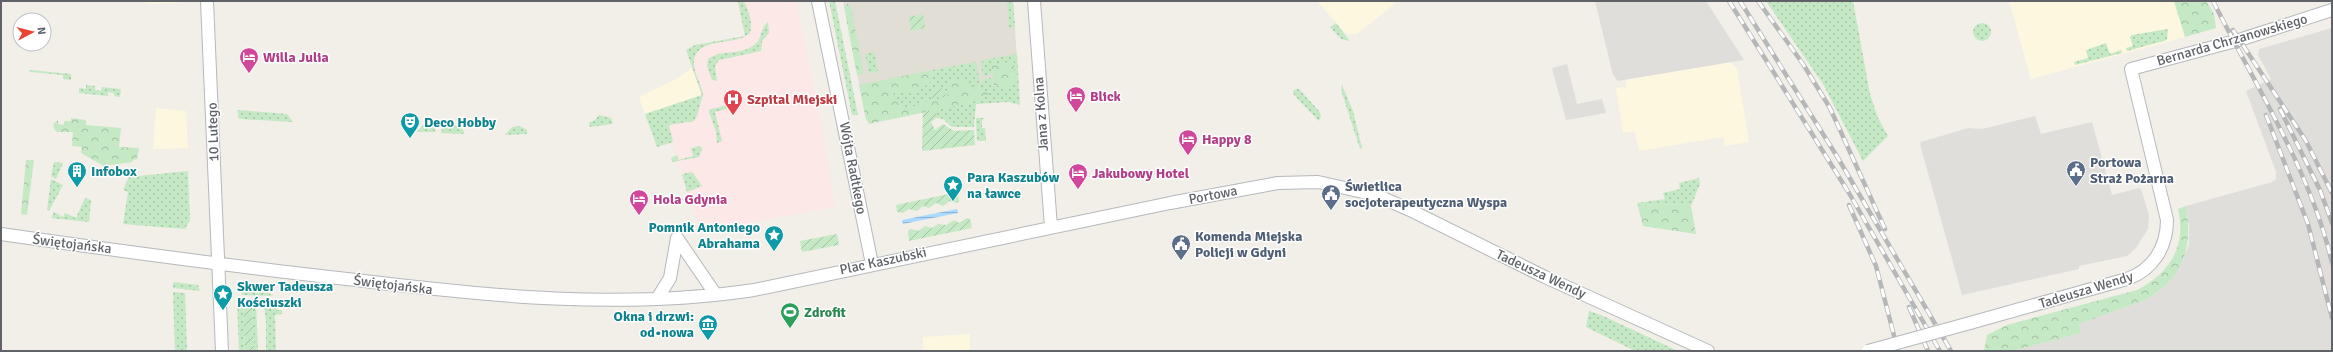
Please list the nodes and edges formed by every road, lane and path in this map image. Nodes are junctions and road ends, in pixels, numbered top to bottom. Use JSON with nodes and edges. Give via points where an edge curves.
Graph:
{"nodes":[{"id":1,"x":207,"y":1,"type":"edge"},
{"id":2,"x":818,"y":1,"type":"edge"},
{"id":3,"x":1034,"y":1,"type":"edge"},
{"id":4,"x":2332,"y":10,"type":"edge"},
{"id":5,"x":2131,"y":69,"type":"joint"},
{"id":6,"x":1376,"y":195,"type":"joint"},
{"id":7,"x":1050,"y":227,"type":"junction"},
{"id":8,"x":1,"y":234,"type":"edge"},
{"id":9,"x":218,"y":264,"type":"junction"},
{"id":10,"x":872,"y":264,"type":"junction"},
{"id":11,"x":716,"y":295,"type":"junction"},
{"id":12,"x":657,"y":299,"type":"junction"},
{"id":13,"x":222,"y":351,"type":"edge"},
{"id":14,"x":1708,"y":351,"type":"edge"},
{"id":15,"x":1868,"y":351,"type":"edge"}],
"edges":[{"from":1,"to":9,"type":"street","name":"10 Lutego"},
{"from":2,"to":10,"type":"street","name":"Wójta Radtkego"},
{"from":3,"to":7,"type":"street","name":"Jana z Kolna"},
{"from":4,"to":5,"type":"street","name":"Bernarda Chrzanowskiego","via":[[2239,40]]},
{"from":5,"to":15,"type":"street","name":"Tadeusza Wendy","bridge":true,"via":[[2167,220],[2167,230],[2159,254],[2142,272],[2128,279]]},
{"from":6,"to":7,"type":"street","name":"Portowa","via":[[1318,182],[1278,183]]},
{"from":6,"to":14,"type":"street","name":"Tadeusza Wendy"},
{"from":7,"to":10,"type":"street","name":"Plac Kaszubski"},
{"from":8,"to":9,"type":"street","name":"Świętojańska"},
{"from":9,"to":12,"type":"street","name":"Świętojańska","via":[[486,295]]},
{"from":9,"to":13,"type":"street"},
{"from":10,"to":11,"type":"street","name":"Plac Kaszubski","via":[[754,290]]},
{"from":11,"to":12,"type":"street","name":"Świętojańska"},
{"from":11,"to":12,"type":"street","via":[[677,238],[670,278]]}]}
